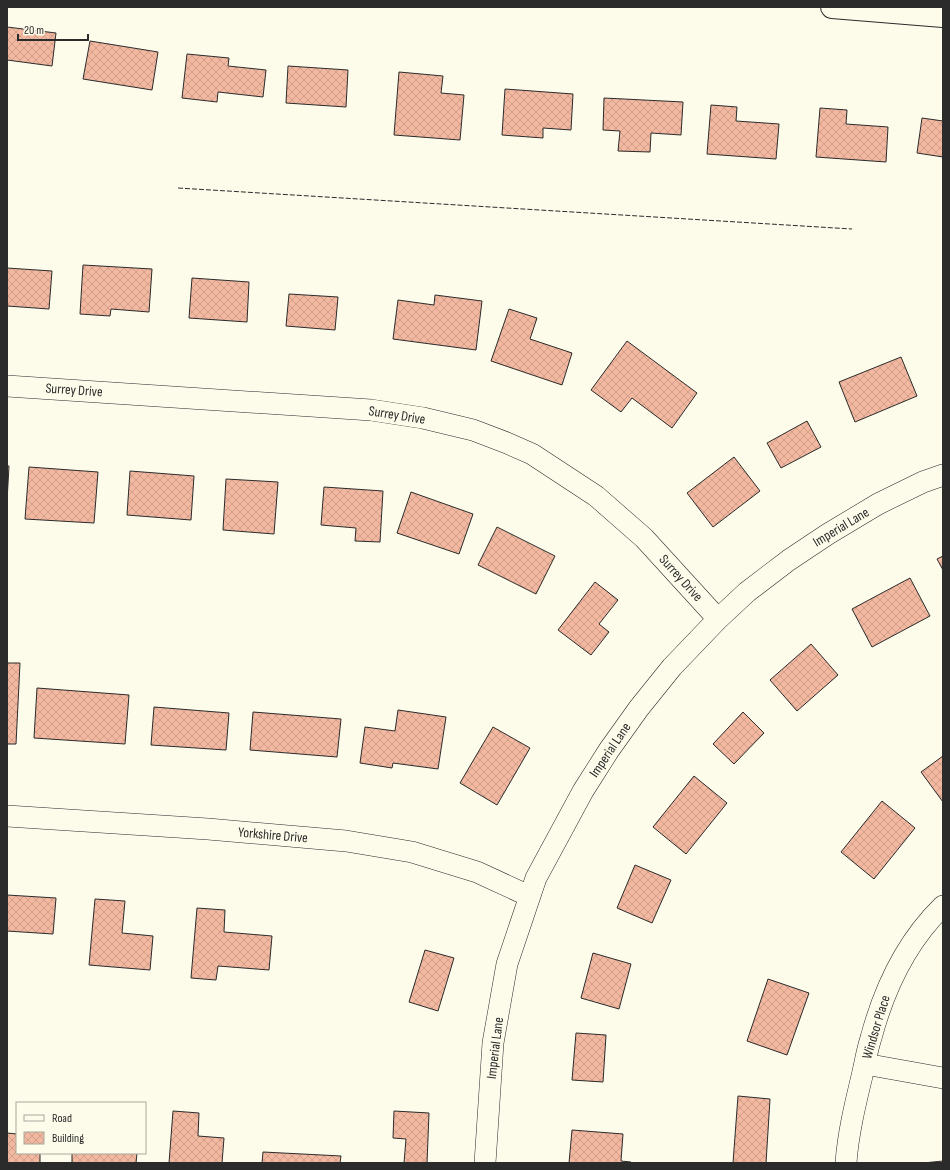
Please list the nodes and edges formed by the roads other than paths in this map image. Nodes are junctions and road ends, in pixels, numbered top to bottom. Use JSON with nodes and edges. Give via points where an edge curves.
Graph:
{"nodes":[{"id":1,"x":832,"y":7,"type":"edge"},
{"id":2,"x":943,"y":16,"type":"edge"},
{"id":3,"x":7,"y":386,"type":"edge"},
{"id":4,"x":943,"y":475,"type":"edge"},
{"id":5,"x":718,"y":619,"type":"junction"},
{"id":6,"x":7,"y":816,"type":"edge"},
{"id":7,"x":529,"y":896,"type":"junction"},
{"id":8,"x":943,"y":906,"type":"edge"},
{"id":9,"x":865,"y":1064,"type":"junction"},
{"id":10,"x":943,"y":1078,"type":"edge"},
{"id":11,"x":485,"y":1163,"type":"edge"},
{"id":12,"x":846,"y":1163,"type":"edge"}],
"edges":[{"from":1,"to":2,"type":"main road"},
{"from":3,"to":5,"type":"street","name":"Surrey Drive","via":[[371,410],[423,418],[473,430],[532,454],[596,496],[644,538]]},
{"from":4,"to":5,"type":"street","name":"Imperial Lane","via":[[878,504],[828,534],[789,560]]},
{"from":5,"to":7,"type":"street","name":"Imperial Lane","via":[[672,667],[609,750],[536,878]]},
{"from":6,"to":7,"type":"street","name":"Yorkshire Drive","via":[[346,841],[412,852],[477,872]]},
{"from":7,"to":11,"type":"street","name":"Imperial Lane","via":[[507,964],[493,1043]]},
{"from":8,"to":9,"type":"street","name":"Windsor Place","via":[[911,944],[894,975],[870,1038]]},
{"from":9,"to":10,"type":"street"},
{"from":9,"to":12,"type":"street","name":"Windsor Place","via":[[853,1112]]}]}
